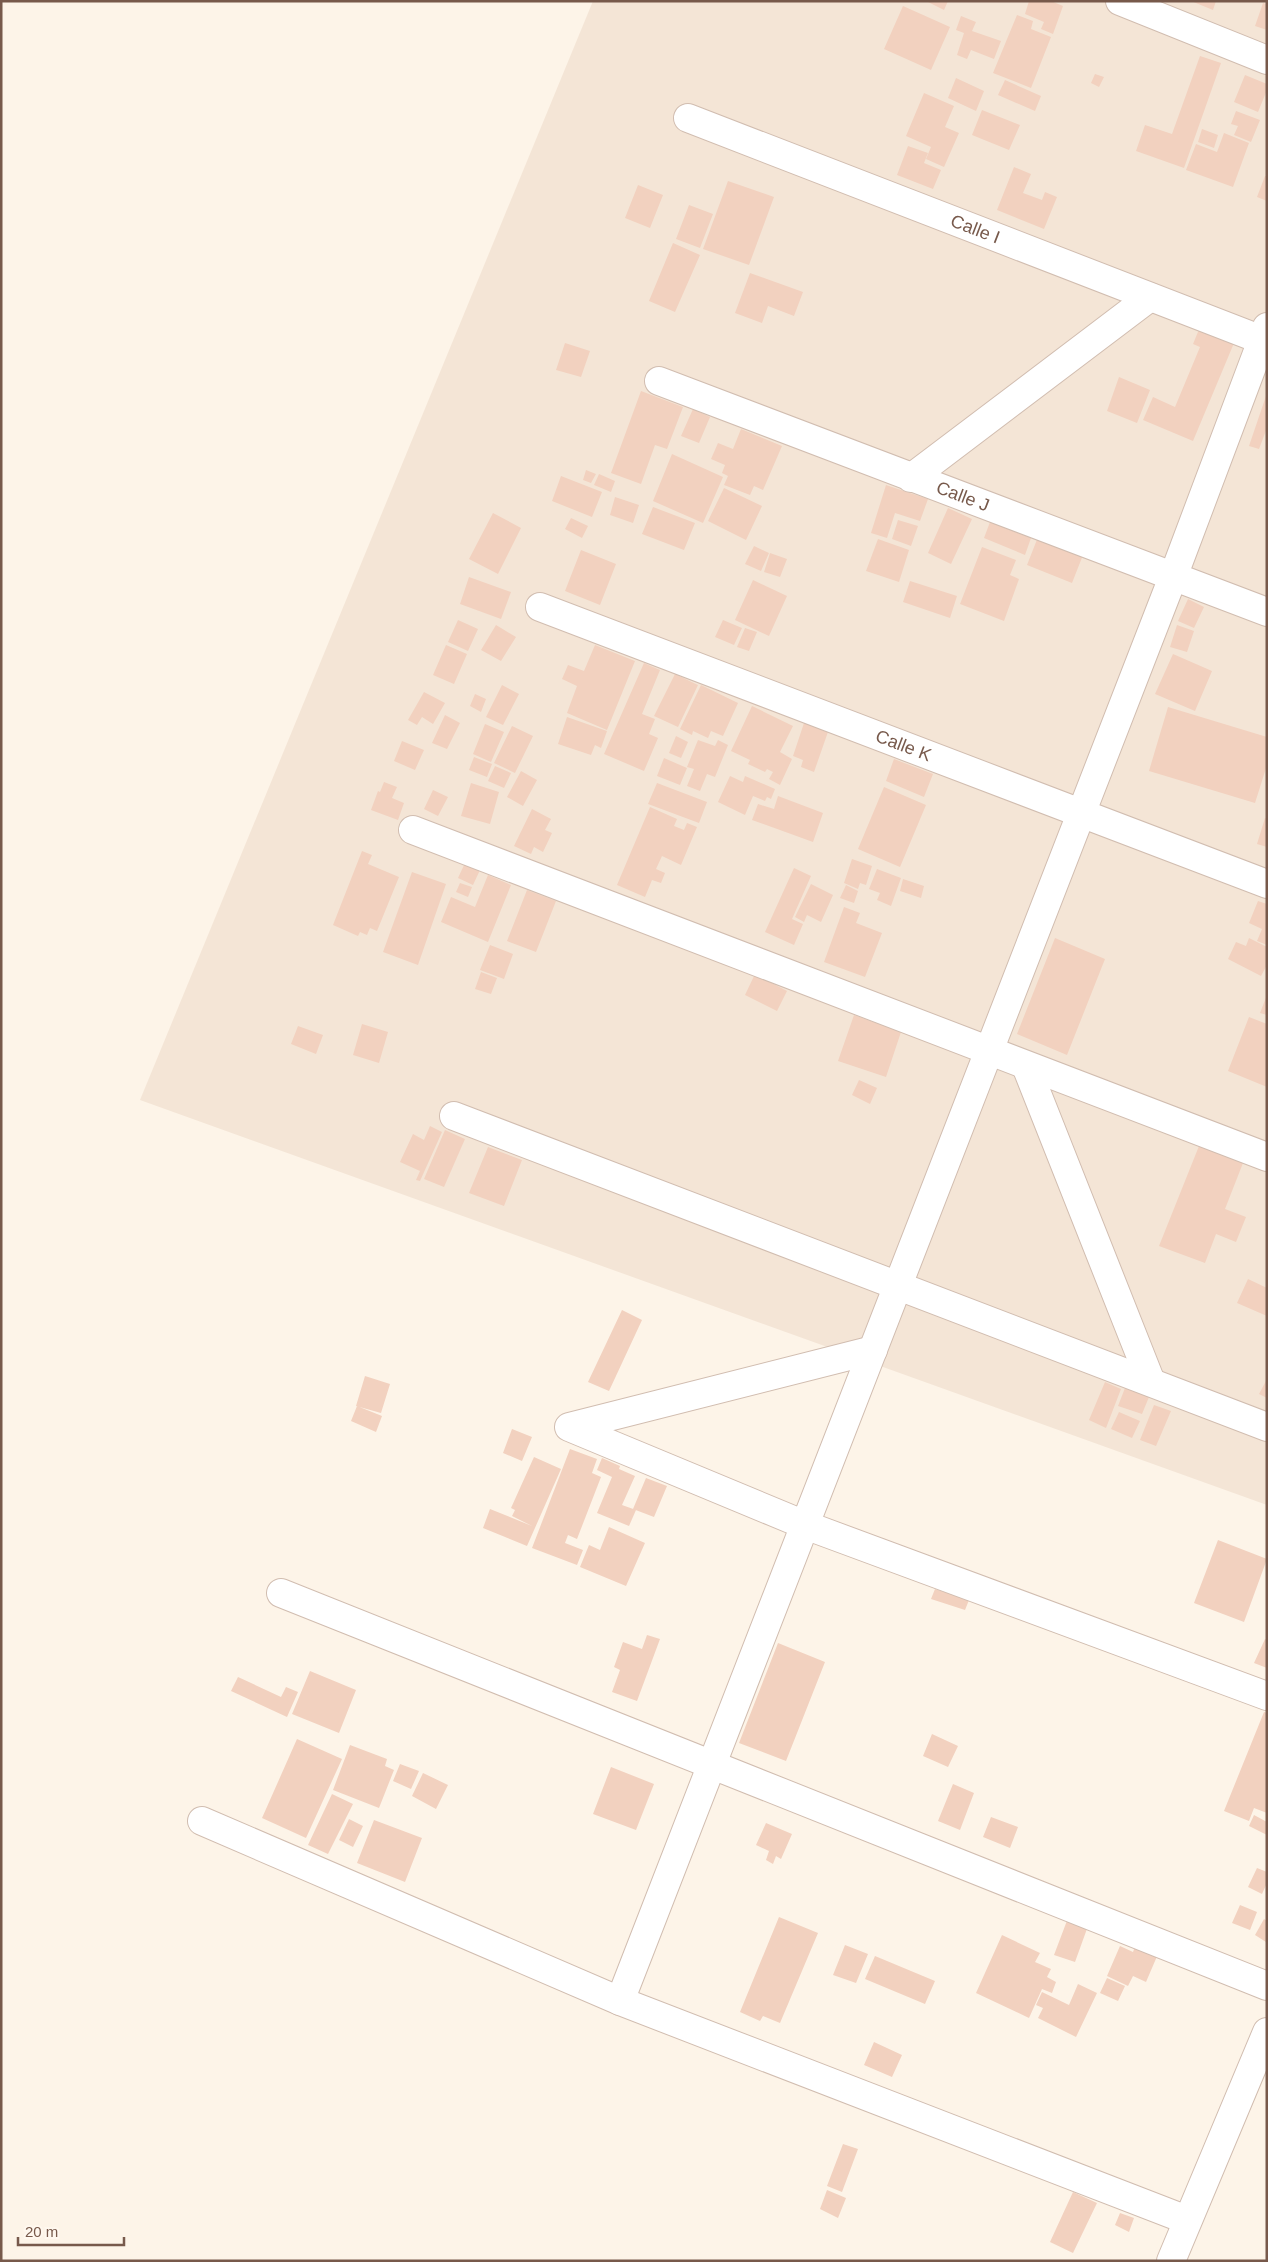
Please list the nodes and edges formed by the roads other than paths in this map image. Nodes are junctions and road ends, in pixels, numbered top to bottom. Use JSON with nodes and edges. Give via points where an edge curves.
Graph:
{"nodes":[{"id":1,"x":1120,"y":1,"type":"edge"},
{"id":2,"x":1267,"y":60,"type":"edge"},
{"id":3,"x":688,"y":118,"type":"dead end"},
{"id":4,"x":1150,"y":297,"type":"junction"},
{"id":5,"x":1264,"y":334,"type":"edge"},
{"id":6,"x":659,"y":382,"type":"dead end"},
{"id":7,"x":911,"y":478,"type":"junction"},
{"id":8,"x":1173,"y":577,"type":"junction"},
{"id":9,"x":540,"y":607,"type":"dead end"},
{"id":10,"x":1267,"y":612,"type":"edge"},
{"id":11,"x":1081,"y":812,"type":"junction"},
{"id":12,"x":413,"y":830,"type":"dead end"},
{"id":13,"x":1267,"y":884,"type":"edge"},
{"id":14,"x":988,"y":1051,"type":"junction"},
{"id":15,"x":1026,"y":1066,"type":"junction"},
{"id":16,"x":454,"y":1116,"type":"dead end"},
{"id":17,"x":1267,"y":1157,"type":"edge"},
{"id":18,"x":898,"y":1286,"type":"junction"},
{"id":19,"x":873,"y":1350,"type":"junction"},
{"id":20,"x":1151,"y":1382,"type":"junction"},
{"id":21,"x":1267,"y":1426,"type":"edge"},
{"id":22,"x":805,"y":1525,"type":"junction"},
{"id":23,"x":281,"y":1593,"type":"dead end"},
{"id":24,"x":1267,"y":1696,"type":"edge"},
{"id":25,"x":712,"y":1764,"type":"junction"},
{"id":26,"x":202,"y":1821,"type":"dead end"},
{"id":27,"x":1267,"y":1986,"type":"edge"},
{"id":28,"x":620,"y":2001,"type":"junction"},
{"id":29,"x":1267,"y":2032,"type":"edge"},
{"id":30,"x":1187,"y":2220,"type":"junction"},
{"id":31,"x":1171,"y":2261,"type":"edge"}],
"edges":[{"from":1,"to":2,"type":"street"},
{"from":3,"to":4,"type":"street","name":"Calle I"},
{"from":4,"to":5,"type":"street","name":"Calle I"},
{"from":4,"to":7,"type":"street"},
{"from":5,"to":8,"type":"street"},
{"from":6,"to":7,"type":"street","name":"Calle J"},
{"from":7,"to":8,"type":"street","name":"Calle J"},
{"from":8,"to":10,"type":"street","name":"Calle J"},
{"from":8,"to":11,"type":"street"},
{"from":9,"to":11,"type":"street","name":"Calle K"},
{"from":11,"to":13,"type":"street","name":"Calle K"},
{"from":11,"to":14,"type":"street"},
{"from":12,"to":14,"type":"street"},
{"from":14,"to":15,"type":"street"},
{"from":14,"to":18,"type":"street"},
{"from":15,"to":17,"type":"street"},
{"from":15,"to":20,"type":"street"},
{"from":16,"to":18,"type":"street"},
{"from":18,"to":19,"type":"street"},
{"from":18,"to":20,"type":"street"},
{"from":19,"to":22,"type":"street"},
{"from":19,"to":22,"type":"street","via":[[569,1427]]},
{"from":20,"to":21,"type":"street"},
{"from":22,"to":24,"type":"street"},
{"from":22,"to":25,"type":"street"},
{"from":23,"to":25,"type":"street"},
{"from":25,"to":27,"type":"street"},
{"from":25,"to":28,"type":"street"},
{"from":26,"to":28,"type":"street"},
{"from":28,"to":30,"type":"street"},
{"from":29,"to":30,"type":"street"},
{"from":30,"to":31,"type":"street"}]}
